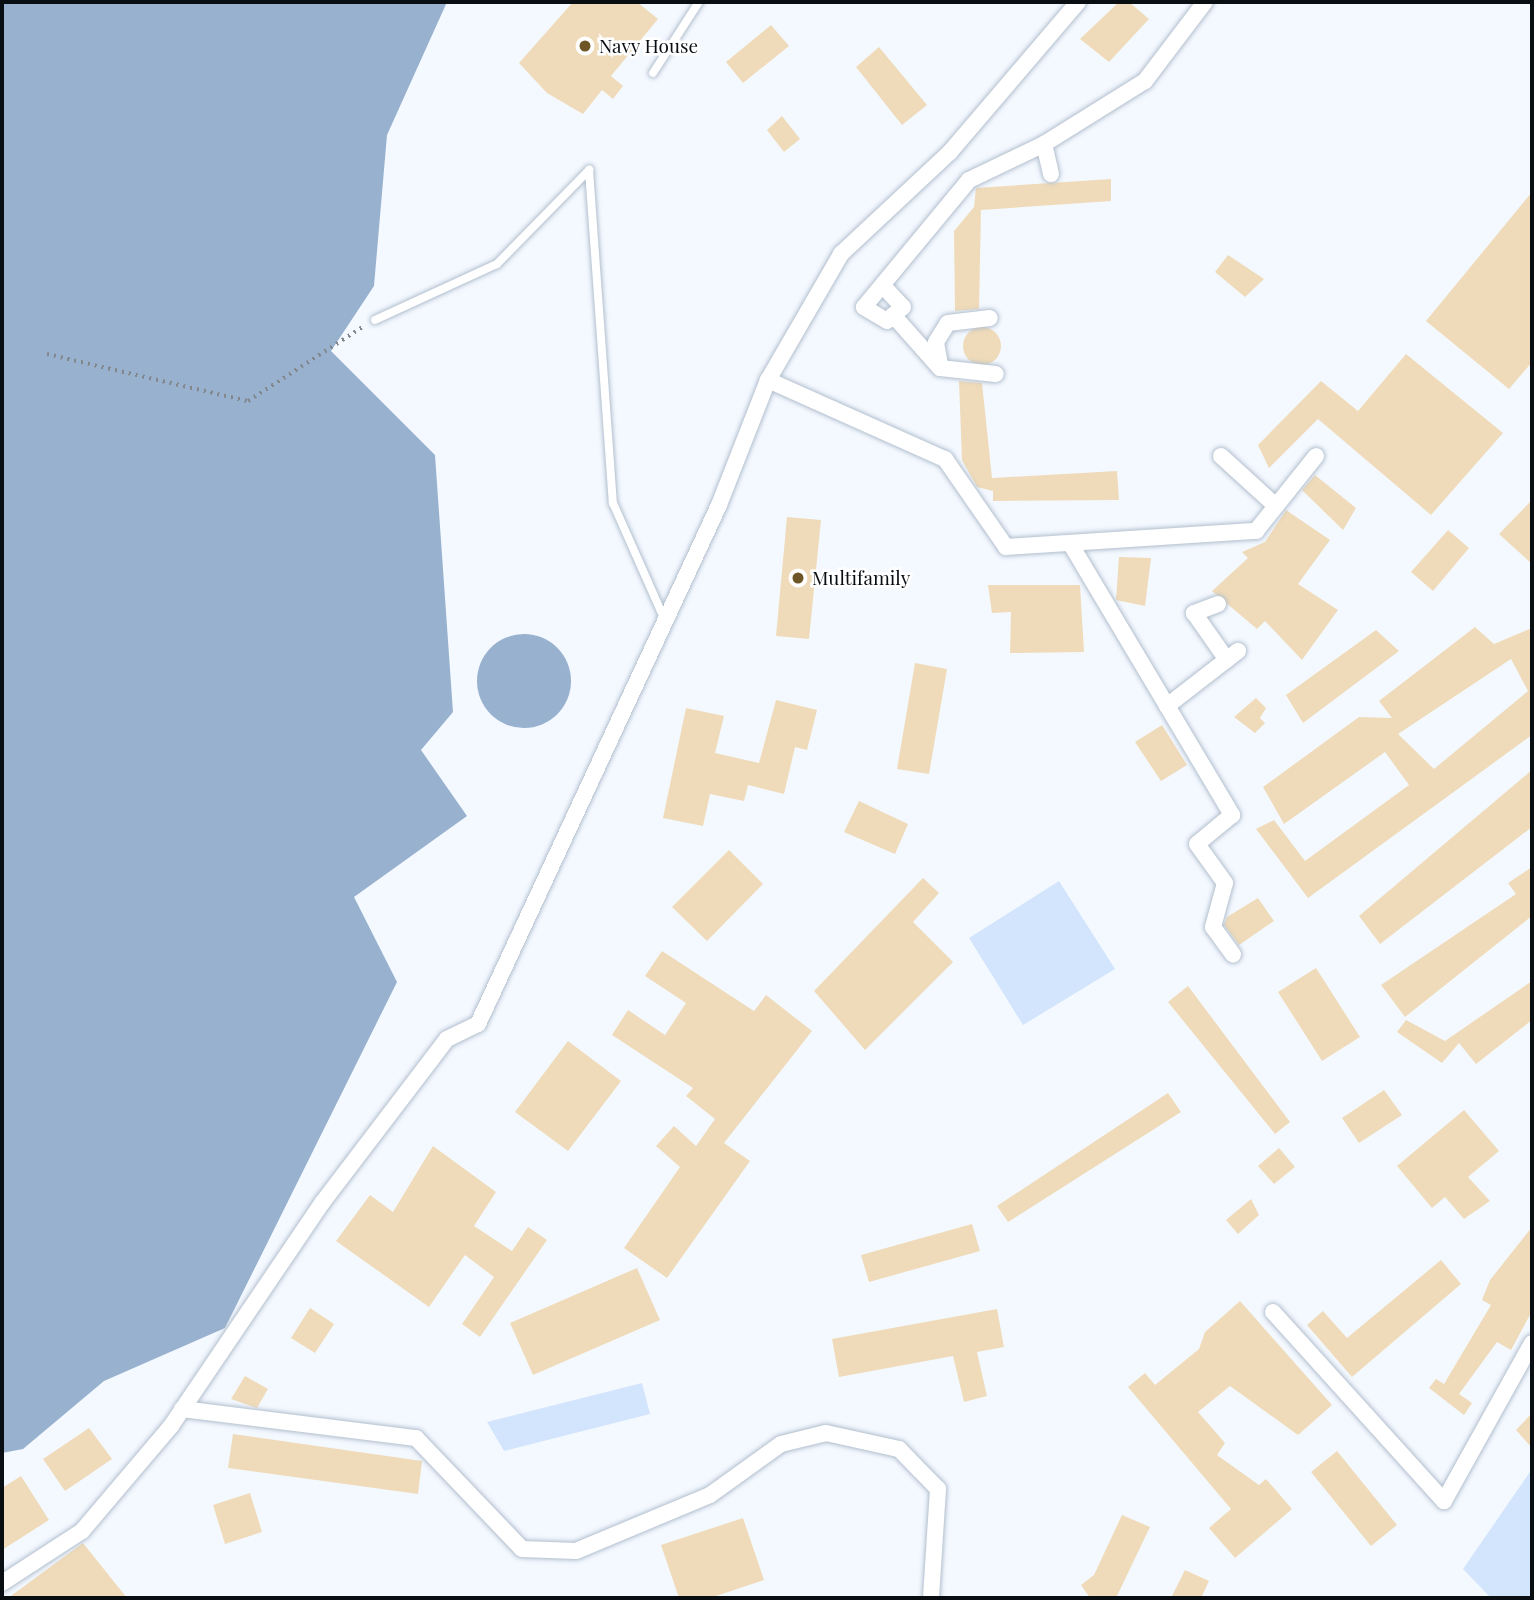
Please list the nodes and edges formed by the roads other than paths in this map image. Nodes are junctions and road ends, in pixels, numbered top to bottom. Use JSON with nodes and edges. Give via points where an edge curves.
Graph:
{"nodes":[{"id":1,"x":699,"y":2,"type":"edge"},
{"id":2,"x":1078,"y":2,"type":"edge"},
{"id":3,"x":1205,"y":2,"type":"edge"},
{"id":4,"x":653,"y":73,"type":"dead end"},
{"id":5,"x":1044,"y":144,"type":"junction"},
{"id":6,"x":1051,"y":174,"type":"dead end"},
{"id":7,"x":885,"y":288,"type":"junction"},
{"id":8,"x":893,"y":316,"type":"junction"},
{"id":9,"x":990,"y":318,"type":"dead end"},
{"id":10,"x":375,"y":320,"type":"road end"},
{"id":11,"x":940,"y":368,"type":"junction"},
{"id":12,"x":996,"y":374,"type":"dead end"},
{"id":13,"x":768,"y":380,"type":"junction"},
{"id":14,"x":1221,"y":456,"type":"dead end"},
{"id":15,"x":1316,"y":456,"type":"dead end"},
{"id":16,"x":1276,"y":506,"type":"junction"},
{"id":17,"x":1070,"y":543,"type":"junction"},
{"id":18,"x":1218,"y":604,"type":"dead end"},
{"id":19,"x":665,"y":620,"type":"junction"},
{"id":20,"x":1167,"y":706,"type":"junction"},
{"id":21,"x":1233,"y":955,"type":"dead end"},
{"id":22,"x":1273,"y":1312,"type":"dead end"},
{"id":23,"x":1532,"y":1343,"type":"edge"},
{"id":24,"x":182,"y":1409,"type":"junction"},
{"id":25,"x":2,"y":1583,"type":"edge"},
{"id":26,"x":931,"y":1598,"type":"edge"}],
"edges":[{"from":1,"to":4,"type":"lane"},
{"from":2,"to":13,"type":"street","via":[[950,152],[841,254]]},
{"from":3,"to":5,"type":"street","via":[[1145,81]]},
{"from":5,"to":6,"type":"street"},
{"from":5,"to":7,"type":"street","via":[[969,180]]},
{"from":7,"to":8,"type":"street","via":[[903,307]]},
{"from":7,"to":8,"type":"street","via":[[864,307],[887,321]]},
{"from":8,"to":11,"type":"street"},
{"from":9,"to":11,"type":"street","via":[[948,323],[936,342]]},
{"from":10,"to":19,"type":"lane","via":[[497,264],[589,170],[613,503]]},
{"from":11,"to":12,"type":"street"},
{"from":13,"to":17,"type":"street","via":[[946,459],[1006,547]]},
{"from":13,"to":19,"type":"street"},
{"from":14,"to":16,"type":"street"},
{"from":15,"to":16,"type":"street"},
{"from":16,"to":17,"type":"street","via":[[1256,531]]},
{"from":17,"to":20,"type":"street"},
{"from":18,"to":20,"type":"street","via":[[1194,613],[1233,655]]},
{"from":19,"to":24,"type":"street","via":[[478,1024],[447,1039],[322,1203]]},
{"from":20,"to":21,"type":"street","via":[[1232,815],[1197,844],[1225,883],[1213,927]]},
{"from":22,"to":23,"type":"street","via":[[1444,1501]]},
{"from":24,"to":25,"type":"street","via":[[82,1531]]},
{"from":24,"to":26,"type":"street","via":[[416,1438],[522,1549],[576,1551],[710,1495],[780,1444],[826,1433],[899,1449],[938,1489]]}]}
